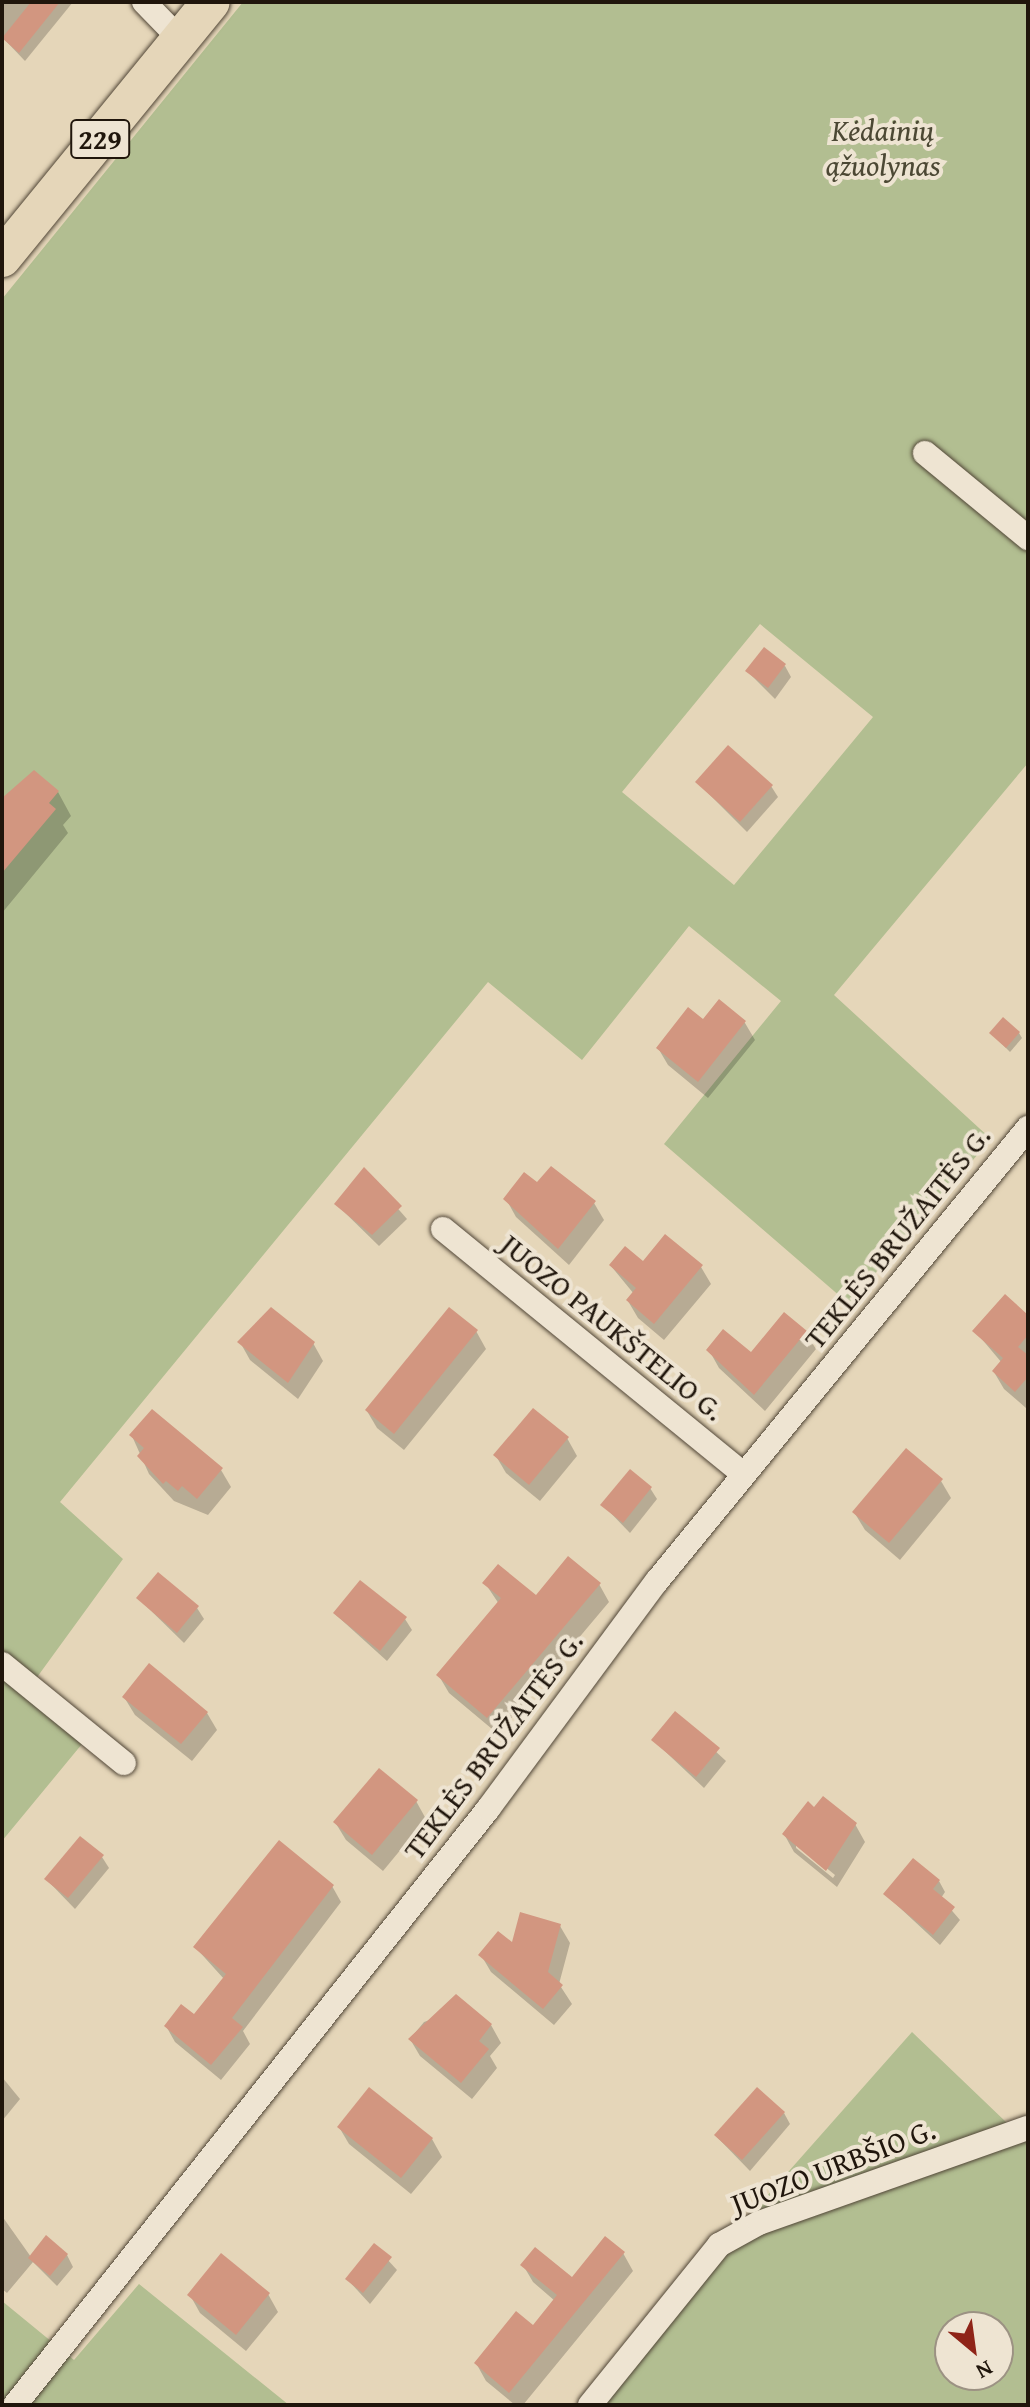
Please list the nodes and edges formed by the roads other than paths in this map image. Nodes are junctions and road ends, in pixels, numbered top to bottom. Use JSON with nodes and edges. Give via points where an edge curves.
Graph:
{"nodes":[{"id":1,"x":144,"y":2,"type":"edge"},
{"id":2,"x":211,"y":2,"type":"edge"},
{"id":3,"x":181,"y":40,"type":"junction"},
{"id":4,"x":2,"y":258,"type":"edge"},
{"id":5,"x":925,"y":453,"type":"dead end"},
{"id":6,"x":1028,"y":538,"type":"edge"},
{"id":7,"x":1028,"y":1128,"type":"edge"},
{"id":8,"x":443,"y":1229,"type":"dead end"},
{"id":9,"x":743,"y":1474,"type":"junction"},
{"id":10,"x":2,"y":1664,"type":"edge"},
{"id":11,"x":124,"y":1763,"type":"dead end"},
{"id":12,"x":1028,"y":2128,"type":"edge"},
{"id":13,"x":15,"y":2405,"type":"edge"},
{"id":14,"x":590,"y":2405,"type":"edge"}],
"edges":[{"from":1,"to":3,"type":"street"},
{"from":2,"to":3,"type":"main road","number":"229"},
{"from":3,"to":4,"type":"main road","number":"229"},
{"from":5,"to":6,"type":"street"},
{"from":7,"to":9,"type":"street","name":"TEKLĖS BRUŽAITĖS G."},
{"from":8,"to":9,"type":"street","name":"JUOZO PAUKŠTELIO G."},
{"from":9,"to":13,"type":"street","name":"TEKLĖS BRUŽAITĖS G.","via":[[488,1809]]},
{"from":10,"to":11,"type":"street"},
{"from":12,"to":14,"type":"street","name":"JUOZO URBŠIO G.","via":[[759,2223],[719,2245]]}]}
